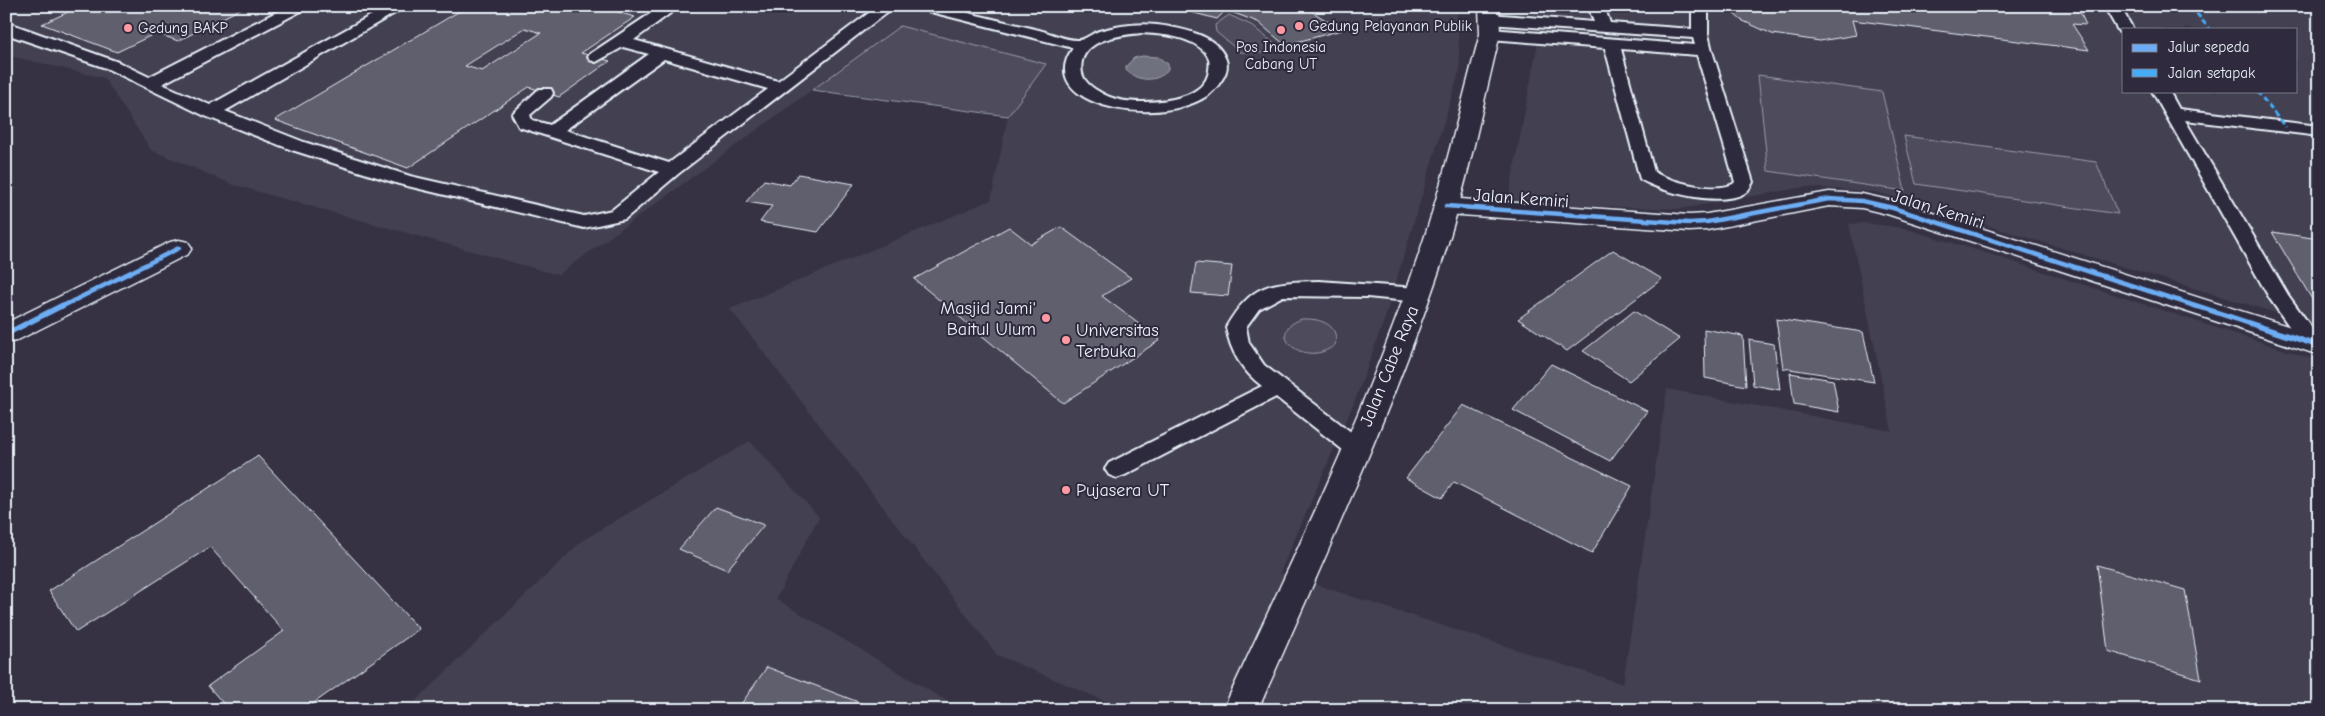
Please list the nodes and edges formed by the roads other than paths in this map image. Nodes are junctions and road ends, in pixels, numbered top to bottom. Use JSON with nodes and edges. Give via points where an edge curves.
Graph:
{"nodes":[{"id":1,"x":300,"y":6,"type":"edge"},
{"id":2,"x":400,"y":6,"type":"edge"},
{"id":3,"x":673,"y":6,"type":"edge"},
{"id":4,"x":888,"y":6,"type":"edge"},
{"id":5,"x":924,"y":6,"type":"edge"},
{"id":6,"x":1596,"y":6,"type":"edge"},
{"id":7,"x":1700,"y":6,"type":"edge"},
{"id":8,"x":2112,"y":6,"type":"edge"},
{"id":9,"x":1489,"y":20,"type":"edge"},
{"id":10,"x":6,"y":27,"type":"edge"},
{"id":11,"x":1604,"y":27,"type":"junction"},
{"id":12,"x":2124,"y":28,"type":"edge"},
{"id":13,"x":621,"y":42,"type":"junction"},
{"id":14,"x":1702,"y":43,"type":"junction"},
{"id":15,"x":1612,"y":44,"type":"junction"},
{"id":16,"x":1083,"y":46,"type":"junction"},
{"id":17,"x":661,"y":53,"type":"junction"},
{"id":18,"x":596,"y":57,"type":"dead end"},
{"id":19,"x":149,"y":84,"type":"junction"},
{"id":20,"x":779,"y":87,"type":"junction"},
{"id":21,"x":545,"y":92,"type":"dead end"},
{"id":22,"x":2161,"y":92,"type":"edge"},
{"id":23,"x":211,"y":112,"type":"junction"},
{"id":24,"x":2173,"y":113,"type":"junction"},
{"id":25,"x":553,"y":131,"type":"junction"},
{"id":26,"x":2319,"y":131,"type":"edge"},
{"id":27,"x":672,"y":170,"type":"junction"},
{"id":28,"x":1446,"y":206,"type":"junction"},
{"id":29,"x":179,"y":248,"type":"dead end"},
{"id":30,"x":1418,"y":295,"type":"junction"},
{"id":31,"x":6,"y":334,"type":"edge"},
{"id":32,"x":2315,"y":345,"type":"edge"},
{"id":33,"x":1278,"y":387,"type":"junction"},
{"id":34,"x":1356,"y":448,"type":"junction"},
{"id":35,"x":1117,"y":469,"type":"dead end"},
{"id":36,"x":1240,"y":710,"type":"edge"}],
"edges":[{"from":1,"to":19,"type":"lane"},
{"from":2,"to":23,"type":"lane"},
{"from":3,"to":13,"type":"lane"},
{"from":4,"to":20,"type":"lane"},
{"from":5,"to":16,"type":"lane"},
{"from":6,"to":11,"type":"lane"},
{"from":7,"to":14,"type":"lane"},
{"from":8,"to":12,"type":"lane"},
{"from":9,"to":11,"type":"lane"},
{"from":9,"to":15,"type":"lane"},
{"from":9,"to":28,"type":"main road","name":"Jalan Cabe Raya"},
{"from":10,"to":19,"type":"lane","via":[[112,65]]},
{"from":11,"to":14,"type":"lane"},
{"from":13,"to":17,"type":"lane"},
{"from":13,"to":18,"type":"lane"},
{"from":14,"to":15,"type":"lane"},
{"from":14,"to":15,"type":"lane","via":[[1744,182],[1736,190],[1674,188],[1646,175]]},
{"from":16,"to":16,"type":"lane","via":[[1099,36],[1119,30],[1163,28],[1201,41],[1219,63],[1218,74],[1204,92],[1178,103],[1130,107],[1102,101],[1082,89],[1072,74],[1074,59]]},
{"from":17,"to":20,"type":"lane"},
{"from":17,"to":25,"type":"lane"},
{"from":19,"to":23,"type":"lane"},
{"from":20,"to":27,"type":"lane"},
{"from":21,"to":25,"type":"lane","via":[[521,114],[525,123]]},
{"from":22,"to":24,"type":"lane"},
{"from":23,"to":27,"type":"lane","via":[[298,146],[405,180],[584,222],[618,215]]},
{"from":24,"to":26,"type":"lane"},
{"from":24,"to":32,"type":"lane","via":[[2280,299]]},
{"from":25,"to":27,"type":"lane"},
{"from":28,"to":30,"type":"main road","name":"Jalan Cabe Raya"},
{"from":28,"to":32,"type":"main road","name":"Jalan Kemiri","via":[[1689,223],[1829,198],[1862,201],[1893,208]]},
{"from":29,"to":31,"type":"main road"},
{"from":30,"to":33,"type":"lane","via":[[1366,290],[1279,289],[1252,304],[1236,327],[1239,344],[1256,370]]},
{"from":30,"to":34,"type":"main road","name":"Jalan Cabe Raya"},
{"from":33,"to":34,"type":"lane"},
{"from":33,"to":35,"type":"lane"},
{"from":34,"to":36,"type":"main road","name":"Jalan Cabe Raya"}]}
